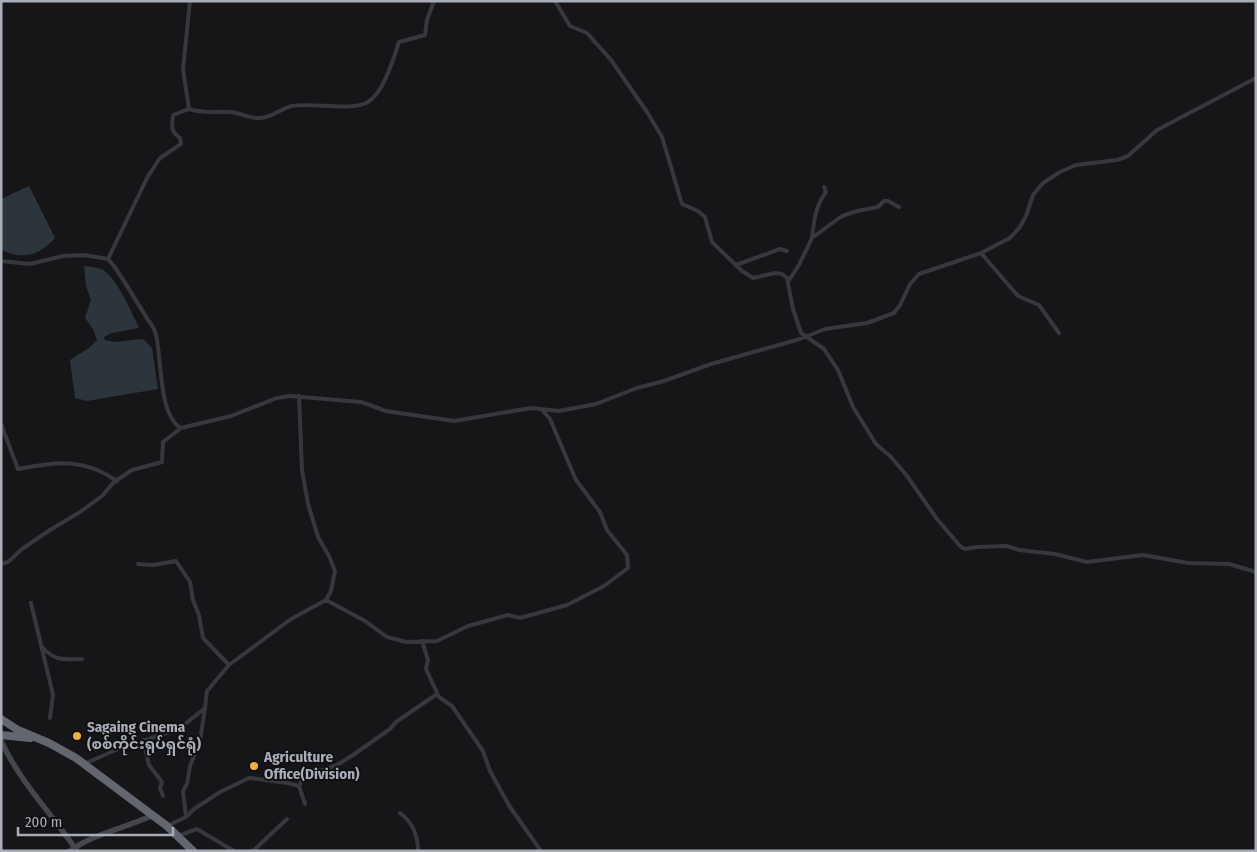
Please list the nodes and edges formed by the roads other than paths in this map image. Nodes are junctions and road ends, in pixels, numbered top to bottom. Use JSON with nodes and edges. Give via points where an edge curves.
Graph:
{"nodes":[{"id":1,"x":190,"y":1,"type":"edge"},
{"id":2,"x":434,"y":1,"type":"edge"},
{"id":3,"x":555,"y":1,"type":"edge"},
{"id":4,"x":1256,"y":78,"type":"edge"},
{"id":5,"x":189,"y":109,"type":"junction"},
{"id":6,"x":824,"y":187,"type":"dead end"},
{"id":7,"x":899,"y":207,"type":"dead end"},
{"id":8,"x":812,"y":238,"type":"junction"},
{"id":9,"x":787,"y":251,"type":"dead end"},
{"id":10,"x":981,"y":253,"type":"junction"},
{"id":11,"x":108,"y":259,"type":"junction"},
{"id":12,"x":1,"y":261,"type":"edge"},
{"id":13,"x":736,"y":265,"type":"junction"},
{"id":14,"x":788,"y":282,"type":"junction"},
{"id":15,"x":1059,"y":333,"type":"dead end"},
{"id":16,"x":808,"y":336,"type":"junction"},
{"id":17,"x":298,"y":396,"type":"junction"},
{"id":18,"x":543,"y":410,"type":"junction"},
{"id":19,"x":1,"y":424,"type":"edge"},
{"id":20,"x":181,"y":428,"type":"junction"},
{"id":21,"x":117,"y":481,"type":"junction"},
{"id":22,"x":1,"y":564,"type":"edge"},
{"id":23,"x":138,"y":564,"type":"dead end"},
{"id":24,"x":1256,"y":572,"type":"edge"},
{"id":25,"x":326,"y":600,"type":"junction"},
{"id":26,"x":31,"y":603,"type":"dead end"},
{"id":27,"x":422,"y":641,"type":"junction"},
{"id":28,"x":41,"y":645,"type":"junction"},
{"id":29,"x":82,"y":659,"type":"dead end"},
{"id":30,"x":230,"y":665,"type":"junction"},
{"id":31,"x":437,"y":694,"type":"junction"},
{"id":32,"x":205,"y":708,"type":"junction"},
{"id":33,"x":50,"y":718,"type":"dead end"},
{"id":34,"x":1,"y":720,"type":"edge"},
{"id":35,"x":1,"y":735,"type":"edge"},
{"id":36,"x":144,"y":740,"type":"junction"},
{"id":37,"x":1,"y":742,"type":"edge"},
{"id":38,"x":49,"y":743,"type":"junction"},
{"id":39,"x":1,"y":753,"type":"edge"},
{"id":40,"x":84,"y":764,"type":"junction"},
{"id":41,"x":24,"y":780,"type":"junction"},
{"id":42,"x":300,"y":786,"type":"junction"},
{"id":43,"x":163,"y":796,"type":"dead end"},
{"id":44,"x":305,"y":804,"type":"dead end"},
{"id":45,"x":400,"y":813,"type":"dead end"},
{"id":46,"x":151,"y":816,"type":"junction"},
{"id":47,"x":186,"y":817,"type":"junction"},
{"id":48,"x":287,"y":819,"type":"dead end"},
{"id":49,"x":167,"y":826,"type":"junction"},
{"id":50,"x":176,"y":837,"type":"junction"},
{"id":51,"x":74,"y":850,"type":"edge"},
{"id":52,"x":192,"y":851,"type":"edge"},
{"id":53,"x":234,"y":851,"type":"edge"},
{"id":54,"x":253,"y":851,"type":"edge"},
{"id":55,"x":418,"y":851,"type":"edge"},
{"id":56,"x":541,"y":851,"type":"edge"}],
"edges":[{"from":1,"to":5,"type":"street","via":[[183,69]]},
{"from":2,"to":5,"type":"street","via":[[425,34],[399,42],[379,90],[369,101],[358,106],[291,106],[260,118]]},
{"from":3,"to":13,"type":"street","via":[[570,26],[587,33],[611,60],[662,136],[682,204],[705,217],[712,242]]},
{"from":4,"to":10,"type":"street","via":[[1157,130],[1128,156],[1076,165],[1043,182],[1033,196],[1020,227],[1010,238]]},
{"from":5,"to":11,"type":"street","via":[[173,115],[171,129],[181,144],[160,158],[147,178]]},
{"from":6,"to":8,"type":"street","via":[[826,192],[815,214]]},
{"from":7,"to":8,"type":"street","via":[[884,201],[878,207],[842,216]]},
{"from":8,"to":14,"type":"street"},
{"from":9,"to":13,"type":"street","via":[[780,249]]},
{"from":10,"to":15,"type":"street","via":[[1018,296],[1038,305]]},
{"from":10,"to":16,"type":"street","via":[[919,274],[894,313],[867,323],[825,329]]},
{"from":11,"to":12,"type":"street","via":[[84,255],[30,264]]},
{"from":11,"to":20,"type":"street","via":[[156,333],[164,397],[170,418]]},
{"from":13,"to":14,"type":"street","via":[[752,278],[775,273],[782,274]]},
{"from":14,"to":16,"type":"street","via":[[801,333]]},
{"from":16,"to":18,"type":"street","via":[[637,388],[596,404],[559,411]]},
{"from":16,"to":24,"type":"street","via":[[824,349],[838,370],[848,398],[876,444],[907,476],[961,547],[1007,546],[1087,562],[1143,555],[1188,563],[1229,564]]},
{"from":17,"to":18,"type":"street","via":[[361,402],[386,411],[454,421],[531,408]]},
{"from":17,"to":20,"type":"street","via":[[277,398],[231,416]]},
{"from":17,"to":25,"type":"street","via":[[302,470],[308,504],[318,537],[335,571]]},
{"from":18,"to":27,"type":"street","via":[[576,480],[627,555],[628,568],[604,586],[567,605],[520,618],[508,615],[468,626],[438,641]]},
{"from":19,"to":21,"type":"street","via":[[18,469],[77,463],[104,472]]},
{"from":20,"to":21,"type":"street","via":[[162,442],[162,462],[132,470]]},
{"from":21,"to":22,"type":"street","via":[[80,512]]},
{"from":23,"to":30,"type":"street","via":[[176,561],[190,582],[203,638]]},
{"from":25,"to":27,"type":"street","via":[[387,637],[406,642]]},
{"from":25,"to":30,"type":"street","via":[[291,619]]},
{"from":26,"to":28,"type":"street"},
{"from":27,"to":31,"type":"street","via":[[428,660],[426,669]]},
{"from":28,"to":29,"type":"street","via":[[56,659]]},
{"from":28,"to":33,"type":"street","via":[[53,695]]},
{"from":30,"to":32,"type":"street","via":[[207,691]]},
{"from":31,"to":42,"type":"street","via":[[354,756],[337,766],[302,778]]},
{"from":31,"to":56,"type":"street","via":[[452,706],[484,752],[490,771],[510,807]]},
{"from":32,"to":36,"type":"street","via":[[179,729]]},
{"from":32,"to":47,"type":"street","via":[[200,741],[183,791]]},
{"from":34,"to":38,"type":"highway"},
{"from":35,"to":38,"type":"highway"},
{"from":36,"to":40,"type":"street"},
{"from":36,"to":43,"type":"street","via":[[149,765],[162,782]]},
{"from":37,"to":41,"type":"street"},
{"from":38,"to":40,"type":"highway"},
{"from":39,"to":41,"type":"street"},
{"from":40,"to":46,"type":"highway"},
{"from":41,"to":51,"type":"street"},
{"from":42,"to":44,"type":"street"},
{"from":42,"to":47,"type":"street","via":[[250,778],[220,792]]},
{"from":45,"to":55,"type":"street","via":[[409,820],[418,840]]},
{"from":46,"to":49,"type":"highway"},
{"from":46,"to":51,"type":"street"},
{"from":47,"to":49,"type":"street"},
{"from":48,"to":54,"type":"street"},
{"from":49,"to":50,"type":"highway"},
{"from":50,"to":52,"type":"highway"},
{"from":50,"to":53,"type":"street","via":[[196,829]]}]}
